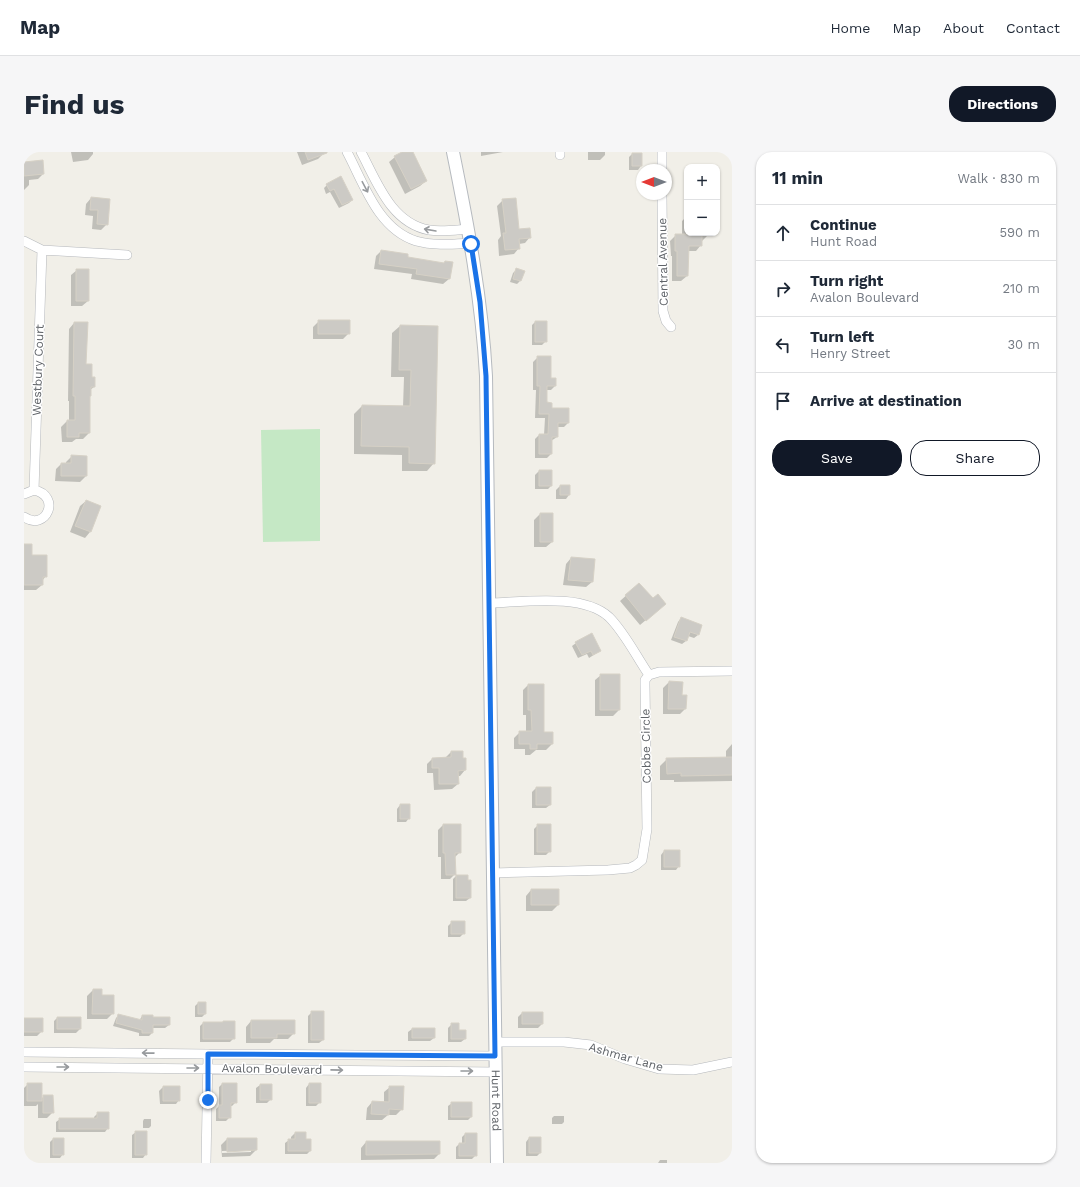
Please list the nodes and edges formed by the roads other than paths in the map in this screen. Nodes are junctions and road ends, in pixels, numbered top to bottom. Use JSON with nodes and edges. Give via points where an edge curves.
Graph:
{"nodes":[{"id":1,"x":347,"y":152,"type":"edge"},
{"id":2,"x":361,"y":152,"type":"edge"},
{"id":3,"x":454,"y":152,"type":"edge"},
{"id":4,"x":662,"y":152,"type":"edge"},
{"id":5,"x":662,"y":164,"type":"edge"},
{"id":6,"x":662,"y":200,"type":"edge"},
{"id":7,"x":468,"y":229,"type":"junction"},
{"id":8,"x":24,"y":241,"type":"edge"},
{"id":9,"x":471,"y":244,"type":"junction"},
{"id":10,"x":42,"y":250,"type":"junction"},
{"id":11,"x":127,"y":255,"type":"dead end"},
{"id":12,"x":671,"y":327,"type":"dead end"},
{"id":13,"x":34,"y":490,"type":"junction"},
{"id":14,"x":24,"y":494,"type":"edge"},
{"id":15,"x":24,"y":517,"type":"edge"},
{"id":16,"x":490,"y":603,"type":"junction"},
{"id":17,"x":732,"y":671,"type":"edge"},
{"id":18,"x":649,"y":675,"type":"junction"},
{"id":19,"x":493,"y":873,"type":"junction"},
{"id":20,"x":495,"y":1042,"type":"junction"},
{"id":21,"x":24,"y":1052,"type":"edge"},
{"id":22,"x":208,"y":1054,"type":"junction"},
{"id":23,"x":495,"y":1056,"type":"junction"},
{"id":24,"x":732,"y":1062,"type":"edge"},
{"id":25,"x":24,"y":1067,"type":"edge"},
{"id":26,"x":208,"y":1068,"type":"junction"},
{"id":27,"x":496,"y":1072,"type":"junction"},
{"id":28,"x":206,"y":1163,"type":"edge"},
{"id":29,"x":497,"y":1163,"type":"edge"}],
"edges":[{"from":1,"to":9,"type":"street","one_way":true,"via":[[374,205],[391,227],[416,241],[441,245]]},
{"from":7,"to":2,"type":"street","one_way":true,"via":[[428,230],[406,221],[389,204]]},
{"from":3,"to":7,"type":"street","name":"Hunt Road"},
{"from":4,"to":5,"type":"street"},
{"from":6,"to":12,"type":"street","name":"Central Avenue","via":[[663,306],[666,321]]},
{"from":7,"to":9,"type":"street","name":"Hunt Road"},
{"from":8,"to":10,"type":"street"},
{"from":9,"to":16,"type":"street","name":"Hunt Road","via":[[480,302],[486,369]]},
{"from":10,"to":11,"type":"street"},
{"from":10,"to":13,"type":"street","name":"Westbury Court"},
{"from":13,"to":14,"type":"street"},
{"from":13,"to":15,"type":"street","via":[[42,492],[49,500],[48,511],[37,521]]},
{"from":16,"to":18,"type":"street","via":[[562,601],[592,606],[612,621]]},
{"from":16,"to":19,"type":"street","name":"Hunt Road"},
{"from":17,"to":18,"type":"street","via":[[659,672]]},
{"from":18,"to":19,"type":"street","name":"Cobbe Circle","via":[[644,685],[647,829],[642,860],[630,868],[608,870]]},
{"from":19,"to":20,"type":"street","name":"Hunt Road"},
{"from":20,"to":23,"type":"street","name":"Hunt Road"},
{"from":20,"to":24,"type":"street","name":"Ashmar Lane","via":[[564,1042],[591,1045],[659,1069],[693,1070]]},
{"from":22,"to":21,"type":"street","name":"Avalon Boulevard","one_way":true},
{"from":22,"to":23,"type":"street","name":"Avalon Boulevard"},
{"from":22,"to":26,"type":"street"},
{"from":23,"to":27,"type":"street","name":"Hunt Road"},
{"from":25,"to":26,"type":"street","name":"Avalon Boulevard","one_way":true},
{"from":26,"to":27,"type":"street","name":"Avalon Boulevard","one_way":true},
{"from":26,"to":28,"type":"street"},
{"from":27,"to":29,"type":"street","name":"Hunt Road"}]}
